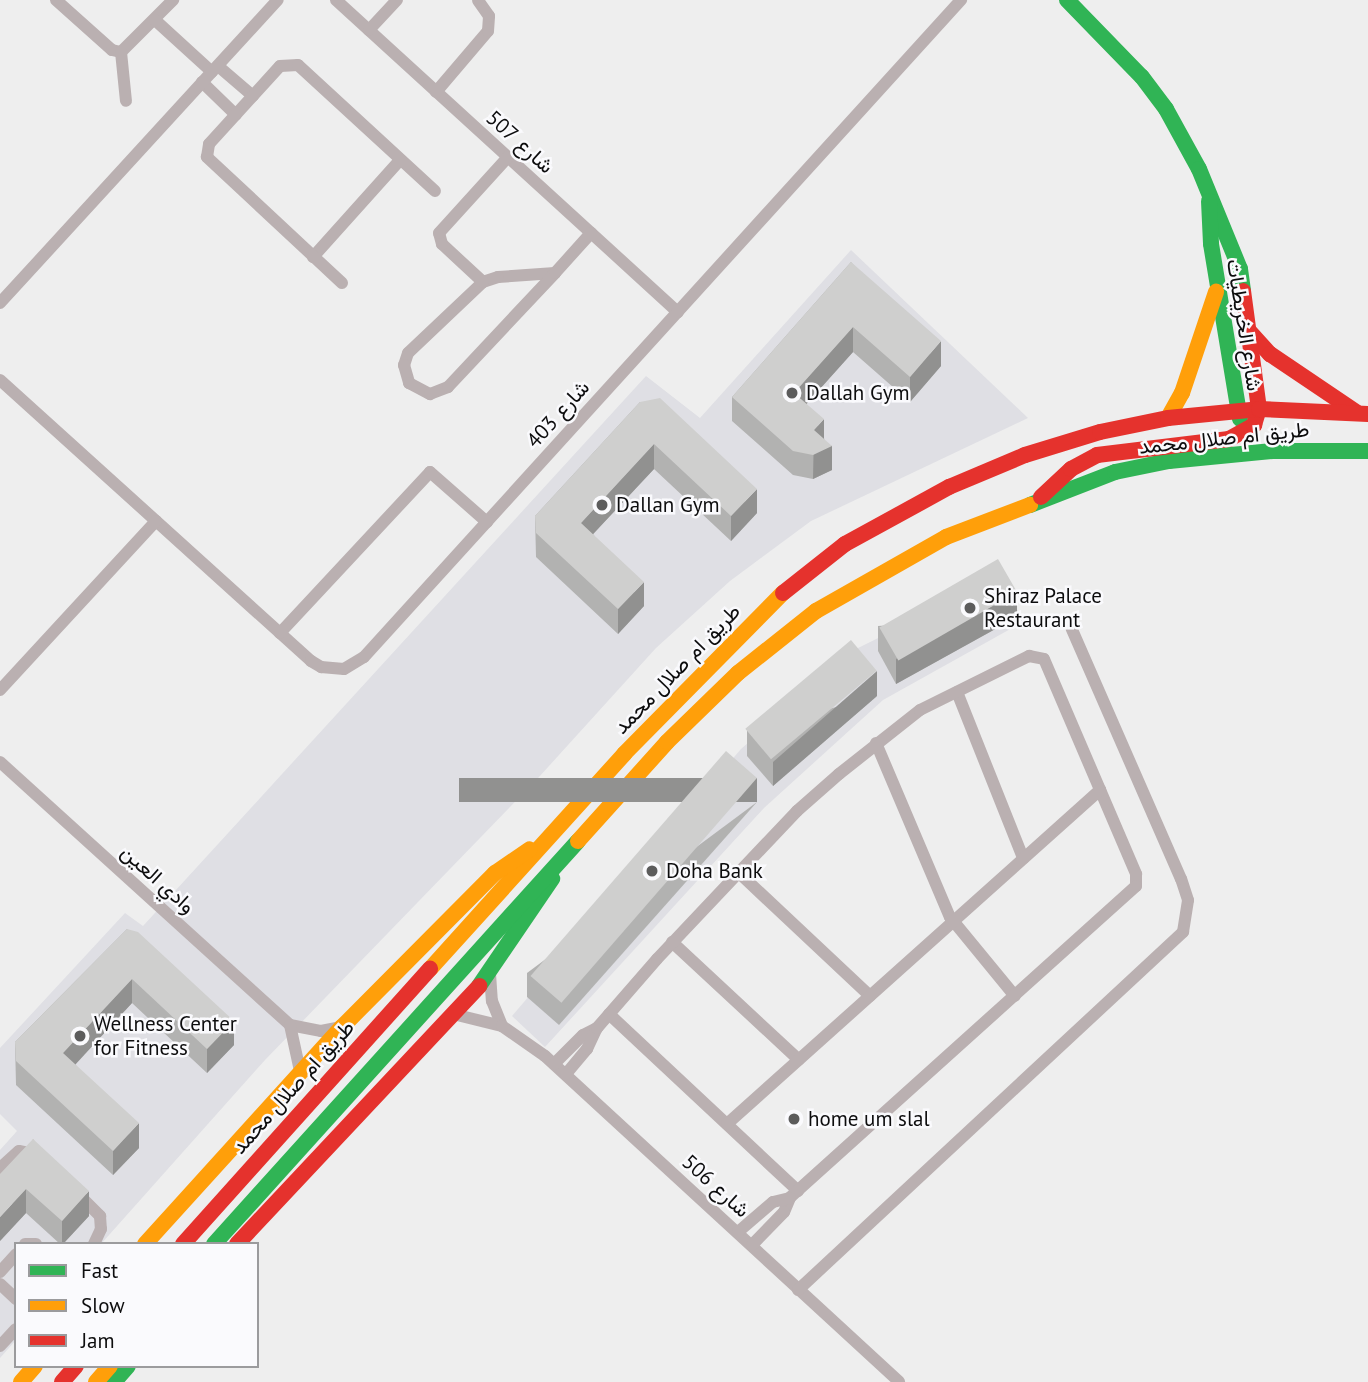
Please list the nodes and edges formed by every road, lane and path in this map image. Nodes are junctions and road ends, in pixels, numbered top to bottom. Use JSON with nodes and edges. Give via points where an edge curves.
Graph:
{"nodes":[{"id":1,"x":56,"y":0,"type":"edge"},
{"id":2,"x":173,"y":0,"type":"edge"},
{"id":3,"x":278,"y":0,"type":"edge"},
{"id":4,"x":336,"y":0,"type":"edge"},
{"id":5,"x":397,"y":0,"type":"edge"},
{"id":6,"x":478,"y":0,"type":"edge"},
{"id":7,"x":961,"y":0,"type":"edge"},
{"id":8,"x":1067,"y":0,"type":"edge"},
{"id":9,"x":491,"y":5,"type":"edge"},
{"id":10,"x":155,"y":20,"type":"junction"},
{"id":11,"x":369,"y":30,"type":"junction"},
{"id":12,"x":121,"y":52,"type":"junction"},
{"id":13,"x":215,"y":69,"type":"junction"},
{"id":14,"x":202,"y":82,"type":"junction"},
{"id":15,"x":436,"y":92,"type":"junction"},
{"id":16,"x":253,"y":96,"type":"junction"},
{"id":17,"x":126,"y":100,"type":"dead end"},
{"id":18,"x":236,"y":115,"type":"junction"},
{"id":19,"x":508,"y":157,"type":"junction"},
{"id":20,"x":400,"y":160,"type":"junction"},
{"id":21,"x":435,"y":191,"type":"dead end"},
{"id":22,"x":1209,"y":191,"type":"junction"},
{"id":23,"x":591,"y":233,"type":"junction"},
{"id":24,"x":313,"y":257,"type":"junction"},
{"id":25,"x":555,"y":273,"type":"junction"},
{"id":26,"x":483,"y":282,"type":"junction"},
{"id":27,"x":342,"y":283,"type":"dead end"},
{"id":28,"x":1217,"y":289,"type":"junction"},
{"id":29,"x":0,"y":303,"type":"edge"},
{"id":30,"x":678,"y":312,"type":"junction"},
{"id":31,"x":1250,"y":332,"type":"junction"},
{"id":32,"x":0,"y":380,"type":"edge"},
{"id":33,"x":1259,"y":409,"type":"junction"},
{"id":34,"x":1237,"y":411,"type":"junction"},
{"id":35,"x":1362,"y":413,"type":"edge"},
{"id":36,"x":1168,"y":418,"type":"junction"},
{"id":37,"x":1248,"y":431,"type":"junction"},
{"id":38,"x":1273,"y":451,"type":"junction"},
{"id":39,"x":1368,"y":451,"type":"edge"},
{"id":40,"x":1039,"y":500,"type":"junction"},
{"id":41,"x":156,"y":521,"type":"junction"},
{"id":42,"x":487,"y":522,"type":"junction"},
{"id":43,"x":1073,"y":629,"type":"dead end"},
{"id":44,"x":280,"y":633,"type":"junction"},
{"id":45,"x":0,"y":690,"type":"edge"},
{"id":46,"x":957,"y":692,"type":"junction"},
{"id":47,"x":876,"y":743,"type":"junction"},
{"id":48,"x":0,"y":762,"type":"edge"},
{"id":49,"x":1100,"y":790,"type":"junction"},
{"id":50,"x":542,"y":844,"type":"junction"},
{"id":51,"x":1024,"y":858,"type":"junction"},
{"id":52,"x":560,"y":859,"type":"junction"},
{"id":53,"x":738,"y":872,"type":"junction"},
{"id":54,"x":953,"y":923,"type":"junction"},
{"id":55,"x":672,"y":942,"type":"junction"},
{"id":56,"x":490,"y":974,"type":"junction"},
{"id":57,"x":870,"y":996,"type":"junction"},
{"id":58,"x":1015,"y":996,"type":"junction"},
{"id":59,"x":453,"y":1014,"type":"junction"},
{"id":60,"x":609,"y":1014,"type":"junction"},
{"id":61,"x":290,"y":1025,"type":"junction"},
{"id":62,"x":502,"y":1026,"type":"junction"},
{"id":63,"x":342,"y":1027,"type":"junction"},
{"id":64,"x":597,"y":1028,"type":"junction"},
{"id":65,"x":799,"y":1060,"type":"junction"},
{"id":66,"x":554,"y":1064,"type":"junction"},
{"id":67,"x":300,"y":1072,"type":"junction"},
{"id":68,"x":566,"y":1074,"type":"junction"},
{"id":69,"x":727,"y":1124,"type":"junction"},
{"id":70,"x":47,"y":1165,"type":"edge"},
{"id":71,"x":0,"y":1168,"type":"edge"},
{"id":72,"x":65,"y":1182,"type":"edge"},
{"id":73,"x":794,"y":1194,"type":"junction"},
{"id":74,"x":738,"y":1232,"type":"junction"},
{"id":75,"x":95,"y":1242,"type":"edge"},
{"id":76,"x":147,"y":1242,"type":"edge"},
{"id":77,"x":185,"y":1242,"type":"edge"},
{"id":78,"x":216,"y":1242,"type":"edge"},
{"id":79,"x":239,"y":1242,"type":"edge"},
{"id":80,"x":752,"y":1245,"type":"junction"},
{"id":81,"x":14,"y":1256,"type":"edge"},
{"id":82,"x":0,"y":1272,"type":"edge"},
{"id":83,"x":0,"y":1284,"type":"edge"},
{"id":84,"x":798,"y":1290,"type":"junction"},
{"id":85,"x":14,"y":1297,"type":"edge"},
{"id":86,"x":14,"y":1331,"type":"edge"},
{"id":87,"x":0,"y":1346,"type":"edge"},
{"id":88,"x":33,"y":1368,"type":"edge"},
{"id":89,"x":74,"y":1368,"type":"edge"},
{"id":90,"x":108,"y":1368,"type":"edge"},
{"id":91,"x":126,"y":1368,"type":"edge"},
{"id":92,"x":21,"y":1382,"type":"edge"},
{"id":93,"x":62,"y":1382,"type":"edge"},
{"id":94,"x":96,"y":1382,"type":"edge"},
{"id":95,"x":114,"y":1382,"type":"edge"},
{"id":96,"x":899,"y":1382,"type":"edge"}],
"edges":[{"from":1,"to":12,"type":"street","via":[[112,50]]},
{"from":2,"to":10,"type":"street"},
{"from":3,"to":13,"type":"street"},
{"from":4,"to":11,"type":"street","name":"شارع 507"},
{"from":5,"to":11,"type":"street"},
{"from":6,"to":9,"type":"street"},
{"from":7,"to":30,"type":"street","name":"شارع 403"},
{"from":8,"to":22,"type":"street","name":"شارع الخريطيات","via":[[1119,50],[1158,98]]},
{"from":9,"to":15,"type":"street","via":[[486,36]]},
{"from":10,"to":12,"type":"street"},
{"from":10,"to":13,"type":"street"},
{"from":11,"to":15,"type":"street","name":"شارع 507"},
{"from":12,"to":17,"type":"street"},
{"from":13,"to":14,"type":"street"},
{"from":13,"to":16,"type":"street"},
{"from":14,"to":18,"type":"street"},
{"from":14,"to":29,"type":"street"},
{"from":15,"to":19,"type":"street","name":"شارع 507"},
{"from":16,"to":18,"type":"street"},
{"from":16,"to":20,"type":"street","via":[[280,66],[294,63]]},
{"from":18,"to":24,"type":"street","via":[[206,148],[206,157]]},
{"from":19,"to":23,"type":"street","name":"شارع 507"},
{"from":19,"to":26,"type":"street","via":[[439,233],[442,244]]},
{"from":20,"to":21,"type":"street"},
{"from":20,"to":24,"type":"street"},
{"from":22,"to":28,"type":"street","name":"شارع الخريطيات"},
{"from":22,"to":31,"type":"street","name":"شارع الخريطيات","via":[[1240,269]]},
{"from":23,"to":25,"type":"street"},
{"from":23,"to":30,"type":"street","name":"شارع 507"},
{"from":24,"to":27,"type":"street"},
{"from":25,"to":26,"type":"street"},
{"from":25,"to":26,"type":"street","via":[[448,387],[430,394],[418,391],[405,371],[408,353]]},
{"from":28,"to":34,"type":"street","name":"شارع الخريطيات"},
{"from":28,"to":36,"type":"street","via":[[1182,393]]},
{"from":30,"to":42,"type":"street","name":"شارع 403"},
{"from":31,"to":33,"type":"street","name":"شارع الخريطيات"},
{"from":31,"to":35,"type":"street","via":[[1270,354]]},
{"from":32,"to":41,"type":"street","name":"شارع 403"},
{"from":33,"to":34,"type":"street","name":"طريق ام صلال محمد"},
{"from":33,"to":35,"type":"street","name":"طريق ام صلال محمد"},
{"from":33,"to":37,"type":"street"},
{"from":34,"to":36,"type":"street","name":"طريق ام صلال محمد"},
{"from":34,"to":37,"type":"street","name":"شارع الخريطيات"},
{"from":36,"to":50,"type":"street","name":"طريق ام صلال محمد","via":[[1025,455],[930,496],[845,544],[776,597]]},
{"from":37,"to":38,"type":"street","name":"شارع الخريطيات"},
{"from":37,"to":40,"type":"street","via":[[1219,442],[1097,455],[1071,469]]},
{"from":38,"to":39,"type":"street","name":"طريق ام صلال محمد"},
{"from":38,"to":40,"type":"street","name":"طريق ام صلال محمد","via":[[1142,466]]},
{"from":40,"to":52,"type":"street","name":"طريق ام صلال محمد","via":[[901,559],[776,641],[701,706]]},
{"from":41,"to":44,"type":"street","name":"شارع 403"},
{"from":41,"to":45,"type":"street"},
{"from":42,"to":44,"type":"street","name":"شارع 403","via":[[355,665],[332,670],[321,667]]},
{"from":42,"to":44,"type":"street","via":[[430,472]]},
{"from":43,"to":84,"type":"street","via":[[1181,879],[1188,900],[1183,932]]},
{"from":46,"to":47,"type":"street","via":[[920,710]]},
{"from":46,"to":49,"type":"street","via":[[1029,656],[1041,657]]},
{"from":46,"to":51,"type":"street"},
{"from":47,"to":53,"type":"street","via":[[797,811]]},
{"from":47,"to":54,"type":"street"},
{"from":48,"to":61,"type":"street","name":"وادي العين"},
{"from":49,"to":51,"type":"street"},
{"from":49,"to":58,"type":"street","via":[[1136,874],[1136,886]]},
{"from":50,"to":63,"type":"street","via":[[495,873]]},
{"from":50,"to":77,"type":"street","name":"طريق ام صلال محمد"},
{"from":51,"to":54,"type":"street"},
{"from":52,"to":56,"type":"street","via":[[544,893]]},
{"from":52,"to":78,"type":"street","name":"طريق ام صلال محمد"},
{"from":53,"to":55,"type":"street"},
{"from":53,"to":57,"type":"street"},
{"from":54,"to":57,"type":"street"},
{"from":54,"to":58,"type":"street"},
{"from":55,"to":60,"type":"street"},
{"from":55,"to":65,"type":"street"},
{"from":56,"to":59,"type":"street"},
{"from":56,"to":62,"type":"street","via":[[492,1001]]},
{"from":57,"to":65,"type":"street"},
{"from":58,"to":73,"type":"street"},
{"from":59,"to":62,"type":"street","name":"شارع 506"},
{"from":59,"to":79,"type":"street"},
{"from":60,"to":64,"type":"street"},
{"from":60,"to":69,"type":"street"},
{"from":61,"to":63,"type":"street","via":[[321,1031]]},
{"from":61,"to":67,"type":"street"},
{"from":62,"to":66,"type":"street","name":"شارع 506"},
{"from":63,"to":67,"type":"street"},
{"from":64,"to":66,"type":"street","via":[[583,1035]]},
{"from":64,"to":68,"type":"street"},
{"from":65,"to":69,"type":"street"},
{"from":66,"to":68,"type":"street","name":"شارع 506"},
{"from":67,"to":76,"type":"street"},
{"from":68,"to":74,"type":"street","name":"شارع 506"},
{"from":69,"to":73,"type":"street"},
{"from":70,"to":71,"type":"street","via":[[24,1150]]},
{"from":72,"to":75,"type":"street","via":[[100,1216]]},
{"from":73,"to":74,"type":"street","via":[[773,1202]]},
{"from":73,"to":80,"type":"street","via":[[784,1212]]},
{"from":74,"to":80,"type":"street","name":"شارع 506"},
{"from":80,"to":84,"type":"street","name":"شارع 506"},
{"from":81,"to":82,"type":"street"},
{"from":83,"to":85,"type":"street"},
{"from":84,"to":96,"type":"street","name":"شارع 506"},
{"from":86,"to":87,"type":"street"},
{"from":88,"to":92,"type":"street"},
{"from":89,"to":93,"type":"street"},
{"from":90,"to":94,"type":"street"},
{"from":91,"to":95,"type":"street"}]}
